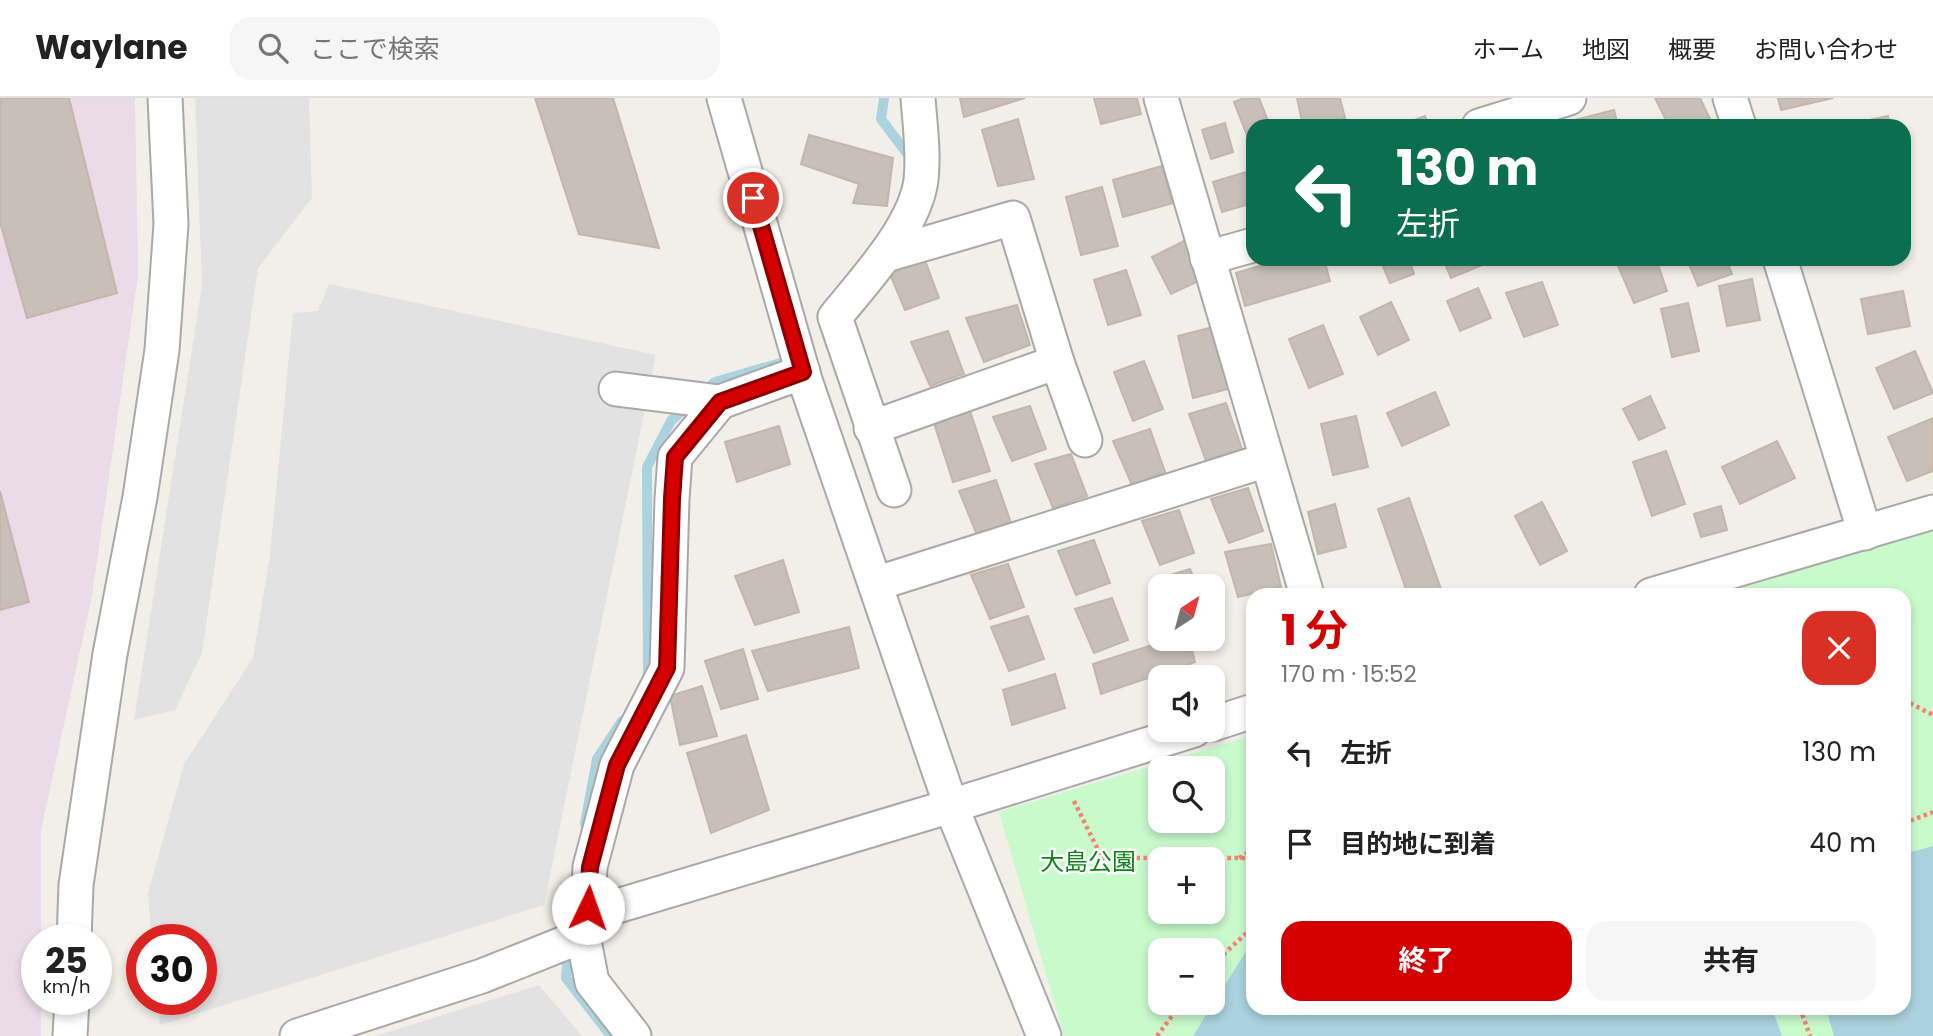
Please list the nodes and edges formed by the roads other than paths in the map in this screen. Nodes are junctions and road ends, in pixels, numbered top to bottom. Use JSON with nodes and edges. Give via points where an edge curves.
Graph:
{"nodes":[{"id":1,"x":165,"y":98,"type":"edge"},
{"id":2,"x":724,"y":98,"type":"edge"},
{"id":3,"x":918,"y":98,"type":"edge"},
{"id":4,"x":1570,"y":98,"type":"edge"},
{"id":5,"x":1730,"y":98,"type":"edge"},
{"id":6,"x":1169,"y":100,"type":"edge"},
{"id":7,"x":1502,"y":119,"type":"edge"},
{"id":8,"x":1737,"y":119,"type":"edge"},
{"id":9,"x":1246,"y":247,"type":"edge"},
{"id":10,"x":886,"y":255,"type":"junction"},
{"id":11,"x":1207,"y":258,"type":"junction"},
{"id":12,"x":1782,"y":266,"type":"edge"},
{"id":13,"x":1057,"y":362,"type":"junction"},
{"id":14,"x":803,"y":372,"type":"junction"},
{"id":15,"x":616,"y":389,"type":"dead end"},
{"id":16,"x":719,"y":401,"type":"junction"},
{"id":17,"x":871,"y":428,"type":"junction"},
{"id":18,"x":1085,"y":440,"type":"dead end"},
{"id":19,"x":1267,"y":460,"type":"junction"},
{"id":20,"x":894,"y":490,"type":"dead end"},
{"id":21,"x":1933,"y":512,"type":"edge"},
{"id":22,"x":1865,"y":533,"type":"junction"},
{"id":23,"x":875,"y":584,"type":"junction"},
{"id":24,"x":1305,"y":588,"type":"edge"},
{"id":25,"x":1675,"y":588,"type":"edge"},
{"id":26,"x":1246,"y":713,"type":"edge"},
{"id":27,"x":1225,"y":720,"type":"edge"},
{"id":28,"x":1156,"y":742,"type":"edge"},
{"id":29,"x":951,"y":806,"type":"junction"},
{"id":30,"x":75,"y":924,"type":"edge"},
{"id":31,"x":587,"y":929,"type":"junction"},
{"id":32,"x":71,"y":1015,"type":"edge"},
{"id":33,"x":70,"y":1036,"type":"edge"},
{"id":34,"x":297,"y":1036,"type":"edge"},
{"id":35,"x":634,"y":1036,"type":"edge"},
{"id":36,"x":1044,"y":1036,"type":"edge"}],
"edges":[{"from":1,"to":30,"type":"street","via":[[171,225],[162,350],[110,654],[76,885]]},
{"from":2,"to":14,"type":"street"},
{"from":3,"to":10,"type":"street","via":[[921,181]]},
{"from":4,"to":7,"type":"street"},
{"from":5,"to":8,"type":"street"},
{"from":6,"to":11,"type":"street"},
{"from":9,"to":11,"type":"street"},
{"from":10,"to":13,"type":"street","via":[[1013,218]]},
{"from":10,"to":17,"type":"street","via":[[835,317]]},
{"from":11,"to":19,"type":"street"},
{"from":12,"to":22,"type":"street"},
{"from":13,"to":17,"type":"street"},
{"from":13,"to":18,"type":"street"},
{"from":14,"to":16,"type":"street"},
{"from":14,"to":23,"type":"street"},
{"from":15,"to":16,"type":"street"},
{"from":16,"to":31,"type":"street","via":[[675,457],[667,668],[617,765],[590,867]]},
{"from":17,"to":20,"type":"street"},
{"from":19,"to":23,"type":"street"},
{"from":19,"to":24,"type":"street"},
{"from":21,"to":22,"type":"street"},
{"from":22,"to":25,"type":"street"},
{"from":23,"to":29,"type":"street"},
{"from":26,"to":27,"type":"street"},
{"from":28,"to":29,"type":"street"},
{"from":29,"to":31,"type":"street","via":[[604,910]]},
{"from":29,"to":36,"type":"street"},
{"from":31,"to":34,"type":"street","via":[[482,976]]},
{"from":31,"to":35,"type":"street","via":[[592,982]]},
{"from":32,"to":33,"type":"street"}]}
